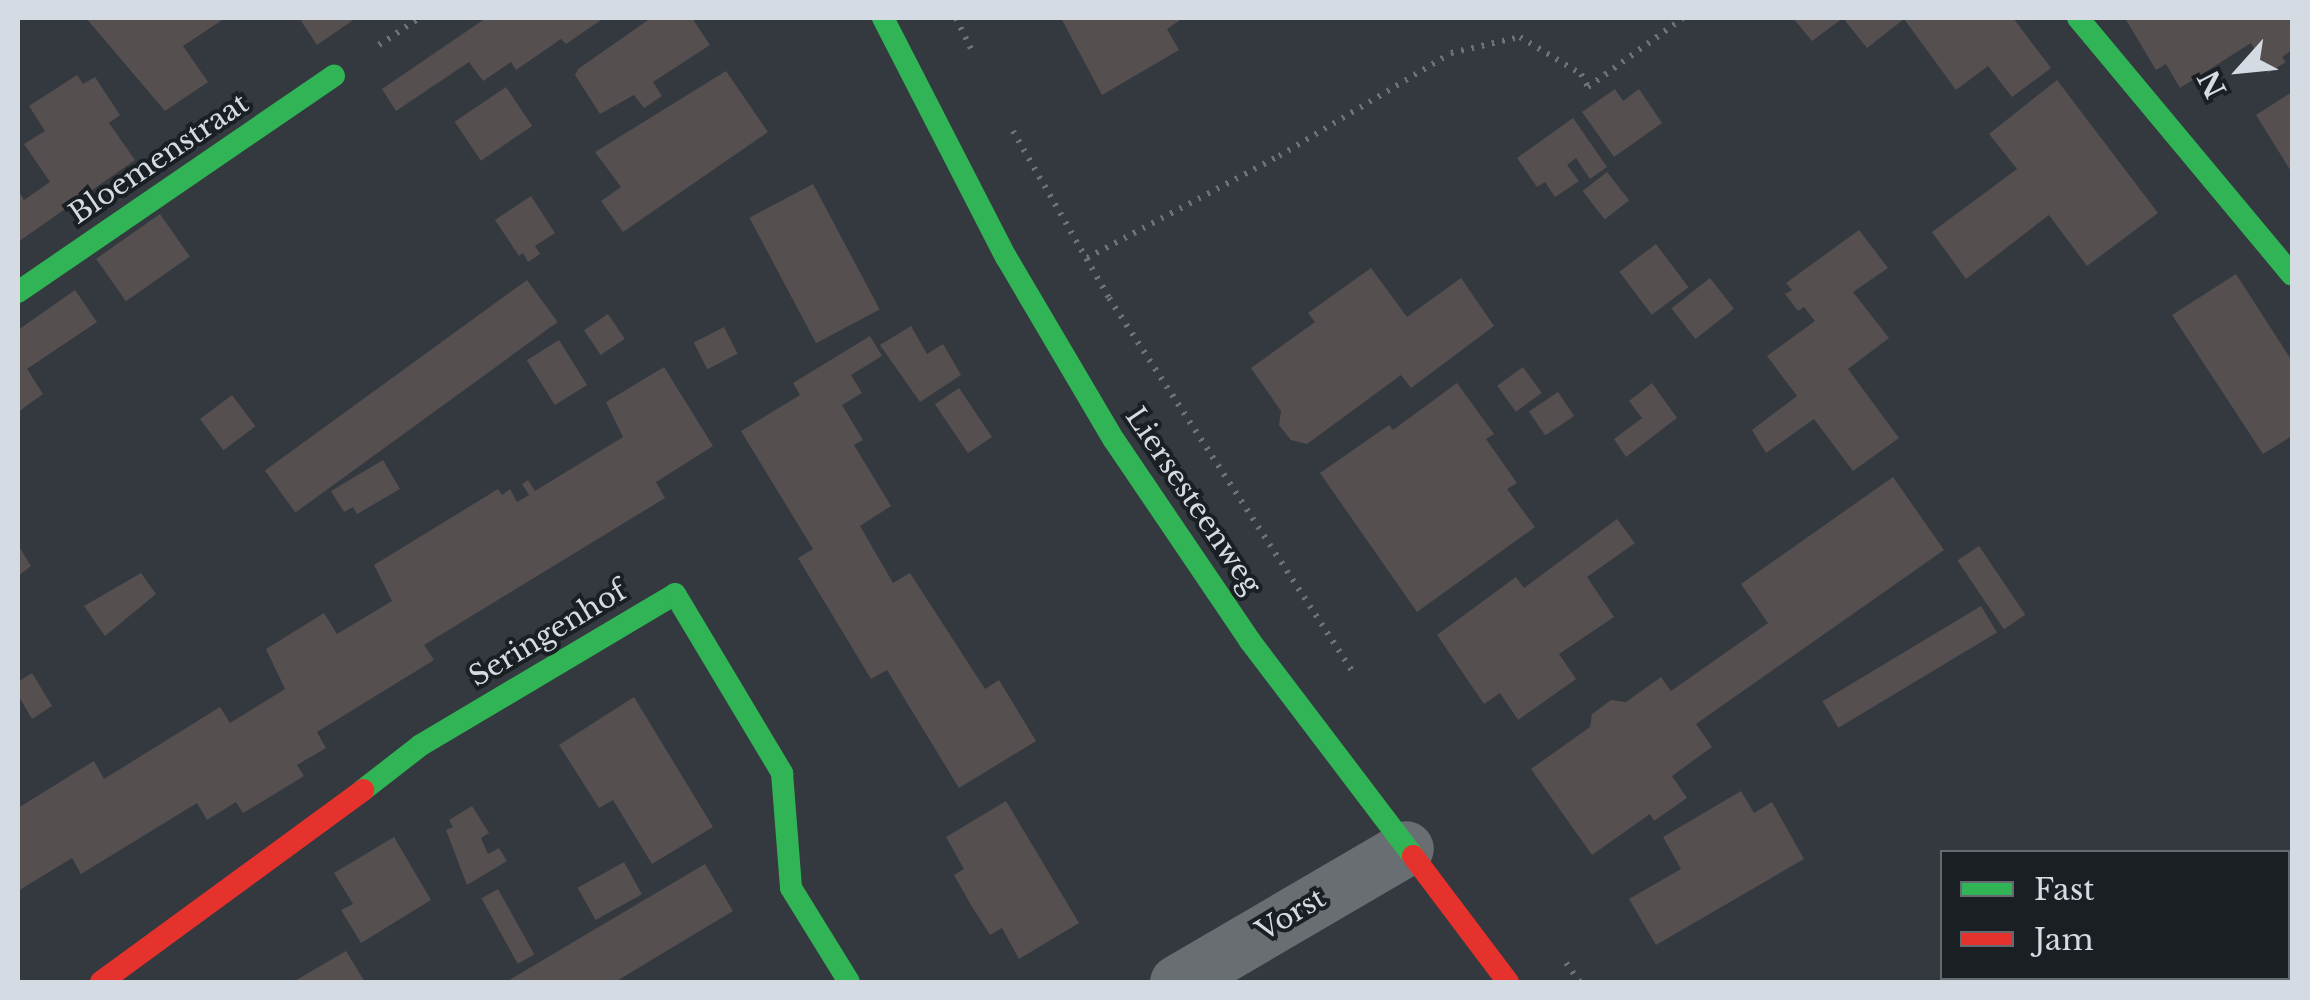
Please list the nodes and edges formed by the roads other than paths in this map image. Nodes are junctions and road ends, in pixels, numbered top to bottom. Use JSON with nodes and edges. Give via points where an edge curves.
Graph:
{"nodes":[{"id":1,"x":883,"y":18,"type":"edge"},
{"id":2,"x":2078,"y":18,"type":"edge"},
{"id":3,"x":334,"y":76,"type":"dead end"},
{"id":4,"x":2292,"y":275,"type":"edge"},
{"id":5,"x":18,"y":292,"type":"edge"},
{"id":6,"x":1406,"y":848,"type":"junction"},
{"id":7,"x":101,"y":982,"type":"edge"},
{"id":8,"x":850,"y":982,"type":"edge"},
{"id":9,"x":1177,"y":982,"type":"edge"},
{"id":10,"x":1508,"y":982,"type":"edge"}],
"edges":[{"from":1,"to":6,"type":"street","name":"Liersesteenweg","via":[[1006,257],[1114,440],[1250,640]]},
{"from":2,"to":4,"type":"street"},
{"from":3,"to":5,"type":"street","name":"Bloemenstraat"},
{"from":6,"to":9,"type":"street","name":"Vorst"},
{"from":6,"to":10,"type":"street","name":"Liersesteenweg"},
{"from":7,"to":8,"type":"street","name":"Seringenhof","via":[[422,745],[675,594],[782,773],[792,888]]}]}
